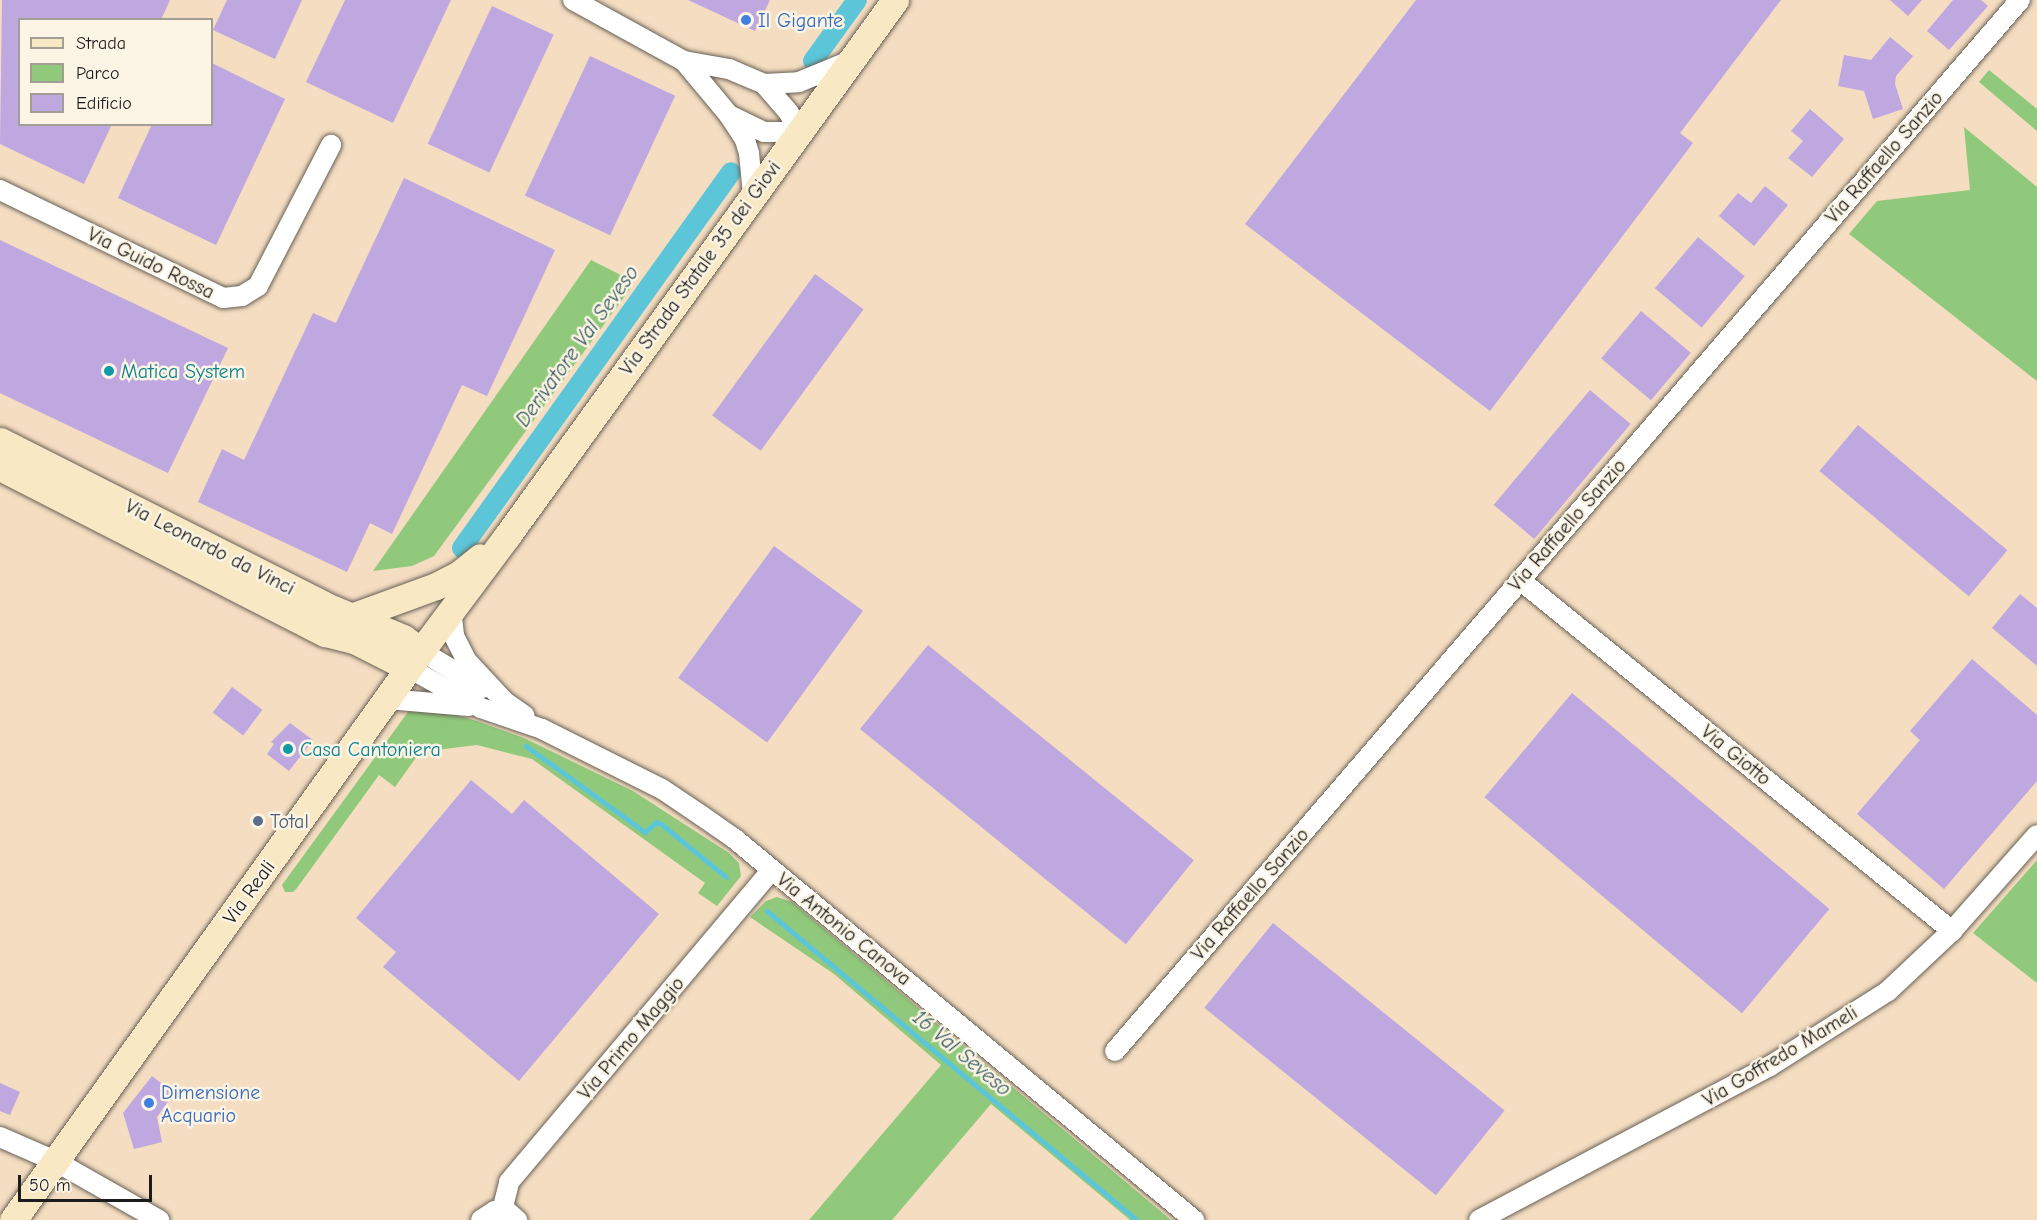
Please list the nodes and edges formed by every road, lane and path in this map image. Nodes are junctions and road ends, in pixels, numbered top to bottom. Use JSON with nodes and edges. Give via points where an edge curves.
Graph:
{"nodes":[{"id":1,"x":573,"y":0,"type":"edge"},
{"id":2,"x":894,"y":0,"type":"edge"},
{"id":3,"x":2020,"y":0,"type":"edge"},
{"id":4,"x":684,"y":61,"type":"junction"},
{"id":5,"x":850,"y":61,"type":"junction"},
{"id":6,"x":764,"y":84,"type":"junction"},
{"id":7,"x":729,"y":115,"type":"junction"},
{"id":8,"x":799,"y":132,"type":"junction"},
{"id":9,"x":331,"y":145,"type":"dead end"},
{"id":10,"x":0,"y":190,"type":"edge"},
{"id":11,"x":753,"y":195,"type":"junction"},
{"id":12,"x":0,"y":441,"type":"edge"},
{"id":13,"x":0,"y":467,"type":"edge"},
{"id":14,"x":507,"y":536,"type":"junction"},
{"id":15,"x":1520,"y":580,"type":"junction"},
{"id":16,"x":451,"y":610,"type":"junction"},
{"id":17,"x":354,"y":616,"type":"junction"},
{"id":18,"x":415,"y":659,"type":"junction"},
{"id":19,"x":387,"y":699,"type":"junction"},
{"id":20,"x":505,"y":702,"type":"junction"},
{"id":21,"x":481,"y":708,"type":"junction"},
{"id":22,"x":542,"y":729,"type":"junction"},
{"id":23,"x":2037,"y":835,"type":"edge"},
{"id":24,"x":772,"y":870,"type":"junction"},
{"id":25,"x":1952,"y":931,"type":"junction"},
{"id":26,"x":1115,"y":1051,"type":"dead end"},
{"id":27,"x":0,"y":1137,"type":"edge"},
{"id":28,"x":55,"y":1161,"type":"junction"},
{"id":29,"x":1187,"y":1213,"type":"edge"},
{"id":30,"x":510,"y":1216,"type":"edge"},
{"id":31,"x":13,"y":1220,"type":"edge"},
{"id":32,"x":159,"y":1220,"type":"edge"},
{"id":33,"x":481,"y":1220,"type":"edge"},
{"id":34,"x":1210,"y":1220,"type":"edge"},
{"id":35,"x":1479,"y":1220,"type":"edge"}],
"edges":[{"from":1,"to":4,"type":"street"},
{"from":2,"to":5,"type":"main road","name":"Via Strada Statale 35 dei Giovi"},
{"from":3,"to":15,"type":"street","name":"Via Raffaello Sanzio"},
{"from":4,"to":6,"type":"street","via":[[729,69]]},
{"from":4,"to":7,"type":"street"},
{"from":5,"to":6,"type":"street","via":[[799,82]]},
{"from":5,"to":8,"type":"main road","name":"Via Strada Statale 35 dei Giovi"},
{"from":6,"to":8,"type":"street","via":[[789,113]]},
{"from":7,"to":8,"type":"street","via":[[764,132]]},
{"from":7,"to":11,"type":"street","via":[[749,153]]},
{"from":8,"to":11,"type":"main road","name":"Via Strada Statale 35 dei Giovi"},
{"from":9,"to":10,"type":"street","name":"Via Guido Rossa","via":[[258,286],[242,296],[223,298]]},
{"from":11,"to":14,"type":"main road","name":"Via Strada Statale 35 dei Giovi"},
{"from":12,"to":17,"type":"main road","name":"Via Leonardo da Vinci"},
{"from":13,"to":18,"type":"main road","name":"Via Leonardo da Vinci","via":[[316,628]]},
{"from":14,"to":16,"type":"main road","name":"Via Reali"},
{"from":14,"to":17,"type":"main road","via":[[458,575]]},
{"from":15,"to":25,"type":"street","name":"Via Giotto"},
{"from":15,"to":26,"type":"street","name":"Via Raffaello Sanzio"},
{"from":16,"to":18,"type":"main road","name":"Via Reali"},
{"from":16,"to":20,"type":"street","name":"Via Antonio Canova","via":[[451,625],[459,648]]},
{"from":17,"to":18,"type":"main road","name":"Via Leonardo da Vinci","via":[[403,638]]},
{"from":18,"to":19,"type":"main road","name":"Via Reali"},
{"from":18,"to":20,"type":"street","name":"Via Antonio Canova"},
{"from":18,"to":21,"type":"street","name":"Via Antonio Canova"},
{"from":19,"to":21,"type":"street","name":"Via Antonio Canova"},
{"from":19,"to":28,"type":"main road","name":"Via Reali"},
{"from":20,"to":22,"type":"street","name":"Via Antonio Canova"},
{"from":21,"to":22,"type":"street","name":"Via Antonio Canova"},
{"from":22,"to":24,"type":"street","name":"Via Antonio Canova","via":[[662,789],[735,839]]},
{"from":23,"to":25,"type":"street","name":"Via Goffredo Mameli"},
{"from":24,"to":29,"type":"street","name":"Via Antonio Canova"},
{"from":24,"to":30,"type":"street","name":"Via Primo Maggio","via":[[509,1182]]},
{"from":25,"to":35,"type":"street","name":"Via Goffredo Mameli","via":[[1888,991],[1770,1066]]},
{"from":27,"to":28,"type":"street"},
{"from":28,"to":31,"type":"main road","name":"Via Reali"},
{"from":28,"to":32,"type":"street"},
{"from":29,"to":34,"type":"street","name":"Via Antonio Canova"},
{"from":30,"to":33,"type":"street","via":[[488,1214]]}]}
